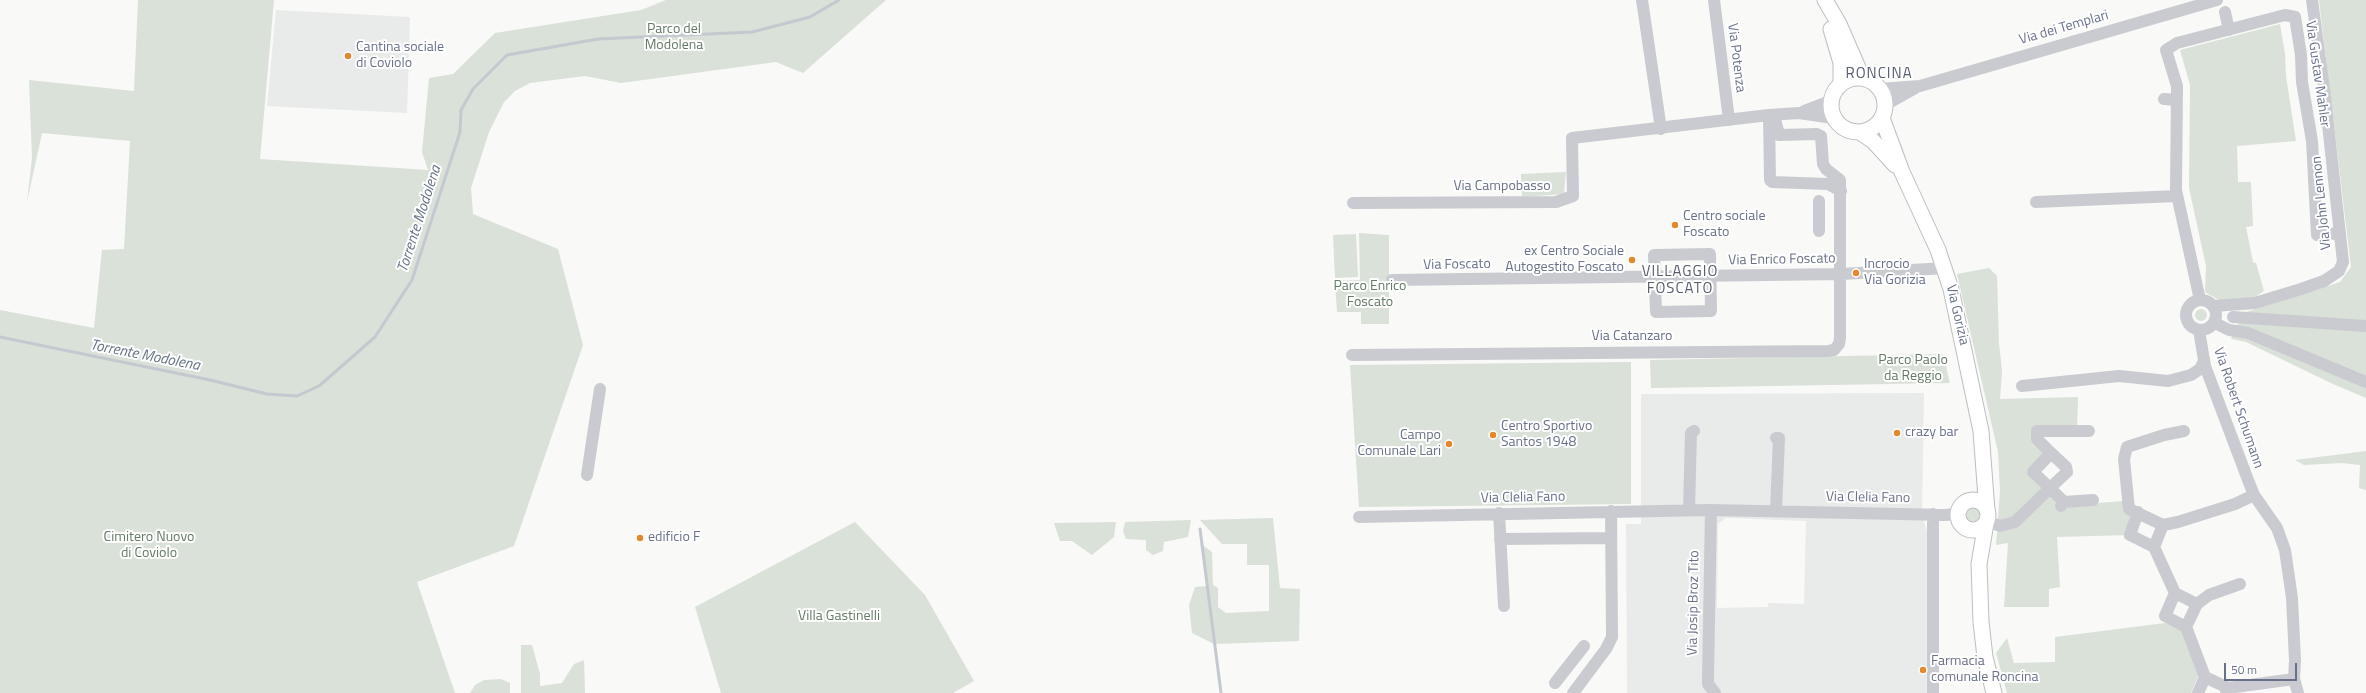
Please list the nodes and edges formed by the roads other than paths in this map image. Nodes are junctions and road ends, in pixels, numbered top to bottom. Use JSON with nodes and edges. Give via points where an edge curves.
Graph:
{"nodes":[{"id":1,"x":1642,"y":0,"type":"edge"},
{"id":2,"x":1714,"y":0,"type":"edge"},
{"id":3,"x":1824,"y":0,"type":"edge"},
{"id":4,"x":2217,"y":0,"type":"edge"},
{"id":5,"x":2312,"y":0,"type":"edge"},
{"id":6,"x":2182,"y":5,"type":"edge"},
{"id":7,"x":2225,"y":12,"type":"dead end"},
{"id":8,"x":2229,"y":30,"type":"junction"},
{"id":9,"x":1862,"y":78,"type":"junction"},
{"id":10,"x":1841,"y":82,"type":"junction"},
{"id":11,"x":1920,"y":86,"type":"junction"},
{"id":12,"x":1880,"y":89,"type":"junction"},
{"id":13,"x":2164,"y":99,"type":"dead end"},
{"id":14,"x":2176,"y":100,"type":"junction"},
{"id":15,"x":1830,"y":101,"type":"junction"},
{"id":16,"x":1884,"y":112,"type":"junction"},
{"id":17,"x":1799,"y":113,"type":"junction"},
{"id":18,"x":1772,"y":115,"type":"junction"},
{"id":19,"x":1833,"y":118,"type":"junction"},
{"id":20,"x":1729,"y":120,"type":"junction"},
{"id":21,"x":1661,"y":129,"type":"junction"},
{"id":22,"x":1861,"y":132,"type":"junction"},
{"id":23,"x":1774,"y":135,"type":"junction"},
{"id":24,"x":1902,"y":172,"type":"junction"},
{"id":25,"x":1841,"y":190,"type":"junction"},
{"id":26,"x":2177,"y":196,"type":"junction"},
{"id":27,"x":1820,"y":201,"type":"dead end"},
{"id":28,"x":2036,"y":202,"type":"dead end"},
{"id":29,"x":1353,"y":203,"type":"dead end"},
{"id":30,"x":1840,"y":220,"type":"junction"},
{"id":31,"x":2340,"y":233,"type":"junction"},
{"id":32,"x":1946,"y":268,"type":"junction"},
{"id":33,"x":1842,"y":274,"type":"junction"},
{"id":34,"x":1710,"y":276,"type":"junction"},
{"id":35,"x":1655,"y":277,"type":"junction"},
{"id":36,"x":1619,"y":278,"type":"joint"},
{"id":37,"x":1392,"y":280,"type":"dead end"},
{"id":38,"x":2200,"y":300,"type":"junction"},
{"id":39,"x":2214,"y":306,"type":"junction"},
{"id":40,"x":2233,"y":317,"type":"dead end"},
{"id":41,"x":2215,"y":323,"type":"junction"},
{"id":42,"x":2366,"y":326,"type":"edge"},
{"id":43,"x":2199,"y":330,"type":"junction"},
{"id":44,"x":1352,"y":355,"type":"dead end"},
{"id":45,"x":2204,"y":361,"type":"junction"},
{"id":46,"x":2366,"y":382,"type":"edge"},
{"id":47,"x":2022,"y":386,"type":"dead end"},
{"id":48,"x":600,"y":389,"type":"dead end"},
{"id":49,"x":1694,"y":431,"type":"dead end"},
{"id":50,"x":2089,"y":431,"type":"dead end"},
{"id":51,"x":2184,"y":431,"type":"dead end"},
{"id":52,"x":1776,"y":438,"type":"dead end"},
{"id":53,"x":2051,"y":452,"type":"junction"},
{"id":54,"x":1984,"y":466,"type":"junction"},
{"id":55,"x":587,"y":475,"type":"dead end"},
{"id":56,"x":2050,"y":488,"type":"junction"},
{"id":57,"x":2254,"y":495,"type":"junction"},
{"id":58,"x":2093,"y":500,"type":"dead end"},
{"id":59,"x":1688,"y":510,"type":"junction"},
{"id":60,"x":1711,"y":510,"type":"junction"},
{"id":61,"x":1611,"y":511,"type":"junction"},
{"id":62,"x":1776,"y":511,"type":"junction"},
{"id":63,"x":2138,"y":512,"type":"junction"},
{"id":64,"x":1499,"y":513,"type":"junction"},
{"id":65,"x":1962,"y":513,"type":"junction"},
{"id":66,"x":1933,"y":514,"type":"junction"},
{"id":67,"x":1359,"y":517,"type":"dead end"},
{"id":68,"x":1987,"y":518,"type":"junction"},
{"id":69,"x":2163,"y":525,"type":"junction"},
{"id":70,"x":1611,"y":538,"type":"junction"},
{"id":71,"x":1500,"y":539,"type":"junction"},
{"id":72,"x":2154,"y":547,"type":"junction"},
{"id":73,"x":1979,"y":564,"type":"junction"},
{"id":74,"x":2240,"y":584,"type":"dead end"},
{"id":75,"x":2175,"y":593,"type":"junction"},
{"id":76,"x":2197,"y":604,"type":"junction"},
{"id":77,"x":1504,"y":606,"type":"dead end"},
{"id":78,"x":2186,"y":627,"type":"junction"},
{"id":79,"x":1584,"y":646,"type":"dead end"},
{"id":80,"x":1571,"y":663,"type":"junction"},
{"id":81,"x":1588,"y":673,"type":"junction"},
{"id":82,"x":2205,"y":677,"type":"junction"},
{"id":83,"x":2294,"y":679,"type":"junction"},
{"id":84,"x":1555,"y":683,"type":"dead end"},
{"id":85,"x":2227,"y":691,"type":"edge"},
{"id":86,"x":1573,"y":693,"type":"edge"},
{"id":87,"x":1715,"y":693,"type":"edge"},
{"id":88,"x":1933,"y":693,"type":"edge"},
{"id":89,"x":1994,"y":693,"type":"edge"},
{"id":90,"x":2198,"y":693,"type":"edge"},
{"id":91,"x":2298,"y":693,"type":"edge"}],
"edges":[{"from":1,"to":21,"type":"street","via":[[1661,114]]},
{"from":2,"to":20,"type":"street","name":"Via Potenza"},
{"from":3,"to":9,"type":"main road","via":[[1839,24]]},
{"from":3,"to":10,"type":"main road","via":[[1838,50]]},
{"from":4,"to":6,"type":"street","name":"Via dei Templari"},
{"from":5,"to":31,"type":"street","name":"Via John Lennon"},
{"from":6,"to":11,"type":"street","name":"Via dei Templari"},
{"from":7,"to":8,"type":"street"},
{"from":8,"to":14,"type":"street","name":"Via Gustav Mahler","via":[[2177,43],[2166,50],[2176,86]]},
{"from":8,"to":31,"type":"street","name":"Via Gustav Mahler","via":[[2285,15],[2295,17],[2312,141],[2317,235],[2320,240]]},
{"from":9,"to":10,"type":"main road","via":[[1851,78]]},
{"from":9,"to":12,"type":"main road","via":[[1872,81]]},
{"from":10,"to":15,"type":"main road","via":[[1832,93]]},
{"from":11,"to":12,"type":"street"},
{"from":11,"to":16,"type":"street"},
{"from":12,"to":16,"type":"main road"},
{"from":13,"to":14,"type":"street"},
{"from":14,"to":26,"type":"street","name":"Via Gustav Mahler"},
{"from":15,"to":17,"type":"street","name":"Via Campobasso"},
{"from":15,"to":19,"type":"main road"},
{"from":16,"to":22,"type":"main road","via":[[1873,128]]},
{"from":16,"to":24,"type":"main road"},
{"from":17,"to":18,"type":"street","name":"Via Campobasso"},
{"from":17,"to":19,"type":"street","name":"Via Campobasso"},
{"from":18,"to":20,"type":"street","name":"Via Campobasso"},
{"from":18,"to":23,"type":"street"},
{"from":19,"to":22,"type":"main road","via":[[1841,127]]},
{"from":20,"to":21,"type":"street","name":"Via Campobasso"},
{"from":21,"to":29,"type":"street","name":"Via Campobasso","via":[[1572,138],[1572,196],[1556,202]]},
{"from":22,"to":24,"type":"main road"},
{"from":23,"to":25,"type":"street","via":[[1821,136],[1823,164],[1839,177]]},
{"from":23,"to":25,"type":"street","via":[[1770,180],[1772,182],[1828,184]]},
{"from":24,"to":32,"type":"main road","name":"Via Gorizia"},
{"from":25,"to":30,"type":"street"},
{"from":26,"to":28,"type":"street"},
{"from":26,"to":38,"type":"street","name":"Via Gustav Mahler","via":[[2185,258]]},
{"from":27,"to":30,"type":"street","via":[[1819,226]]},
{"from":30,"to":33,"type":"street"},
{"from":31,"to":39,"type":"street","name":"Via John Lennon","via":[[2343,262],[2339,271],[2324,281],[2255,303]]},
{"from":32,"to":33,"type":"street","name":"Via Enrico Foscato"},
{"from":32,"to":54,"type":"main road","name":"Via Gorizia","via":[[1977,408]]},
{"from":33,"to":34,"type":"street","name":"Via Enrico Foscato"},
{"from":33,"to":44,"type":"street","name":"Via Catanzaro","via":[[1839,344],[1828,351]]},
{"from":34,"to":35,"type":"street","name":"Via Enrico Foscato"},
{"from":34,"to":35,"type":"street","via":[[1710,254],[1654,255]]},
{"from":34,"to":35,"type":"street","via":[[1711,311],[1656,312]]},
{"from":35,"to":36,"type":"street","name":"Via Enrico Foscato"},
{"from":36,"to":37,"type":"street","name":"Via Foscato"},
{"from":38,"to":39,"type":"street","via":[[2208,301]]},
{"from":38,"to":43,"type":"street","via":[[2190,304],[2186,314],[2190,325]]},
{"from":39,"to":41,"type":"street","via":[[2217,314]]},
{"from":40,"to":42,"type":"street"},
{"from":41,"to":43,"type":"street","via":[[2210,328]]},
{"from":41,"to":46,"type":"street","via":[[2229,330],[2248,333]]},
{"from":43,"to":45,"type":"street","name":"Via Robert Schumann"},
{"from":45,"to":47,"type":"street","via":[[2200,369],[2191,375],[2168,381],[2119,376]]},
{"from":45,"to":57,"type":"street","name":"Via Robert Schumann"},
{"from":48,"to":55,"type":"street"},
{"from":49,"to":59,"type":"street","via":[[1691,433]]},
{"from":50,"to":53,"type":"street","via":[[2037,431],[2038,439]]},
{"from":51,"to":63,"type":"street","via":[[2127,447],[2124,459],[2129,509]]},
{"from":52,"to":62,"type":"street","via":[[1779,438]]},
{"from":53,"to":56,"type":"street","via":[[2066,466],[2067,472]]},
{"from":53,"to":56,"type":"street","via":[[2033,472]]},
{"from":54,"to":65,"type":"main road","name":"Via Gorizia","via":[[1979,488]]},
{"from":54,"to":68,"type":"main road","name":"Via Gorizia"},
{"from":56,"to":58,"type":"street","via":[[2062,504]]},
{"from":56,"to":68,"type":"street","via":[[2015,522],[2000,526]]},
{"from":57,"to":69,"type":"street","via":[[2235,504]]},
{"from":57,"to":83,"type":"street","name":"Via Robert Schumann","via":[[2277,528],[2285,550],[2292,598]]},
{"from":59,"to":60,"type":"street","name":"Via Clelia Fano"},
{"from":59,"to":61,"type":"street","name":"Via Clelia Fano"},
{"from":60,"to":62,"type":"street","name":"Via Clelia Fano"},
{"from":60,"to":87,"type":"street","name":"Via Josip Broz Tito","via":[[1708,684]]},
{"from":61,"to":64,"type":"street","name":"Via Clelia Fano"},
{"from":61,"to":70,"type":"street"},
{"from":62,"to":66,"type":"street","name":"Via Clelia Fano"},
{"from":63,"to":69,"type":"street"},
{"from":63,"to":72,"type":"street","via":[[2130,535]]},
{"from":64,"to":67,"type":"street","name":"Via Clelia Fano"},
{"from":64,"to":71,"type":"street"},
{"from":65,"to":66,"type":"street","name":"Via Clelia Fano"},
{"from":65,"to":68,"type":"main road","via":[[1975,530]]},
{"from":65,"to":68,"type":"main road","via":[[1979,501]]},
{"from":65,"to":73,"type":"main road","name":"Via Gorizia"},
{"from":66,"to":88,"type":"street"},
{"from":68,"to":73,"type":"main road","name":"Via Gorizia"},
{"from":69,"to":72,"type":"street"},
{"from":70,"to":71,"type":"street"},
{"from":70,"to":81,"type":"street","via":[[1612,637]]},
{"from":71,"to":77,"type":"street"},
{"from":72,"to":75,"type":"street"},
{"from":73,"to":89,"type":"main road","name":"Via Gorizia","via":[[1985,657]]},
{"from":74,"to":76,"type":"street","via":[[2209,595]]},
{"from":75,"to":76,"type":"street"},
{"from":75,"to":78,"type":"street","via":[[2165,616]]},
{"from":76,"to":78,"type":"street"},
{"from":78,"to":82,"type":"street"},
{"from":79,"to":80,"type":"street"},
{"from":80,"to":81,"type":"street"},
{"from":80,"to":84,"type":"street"},
{"from":81,"to":86,"type":"street"},
{"from":82,"to":85,"type":"street"},
{"from":82,"to":90,"type":"street"},
{"from":83,"to":85,"type":"street"},
{"from":83,"to":91,"type":"street","name":"Via Robert Schumann"}]}
